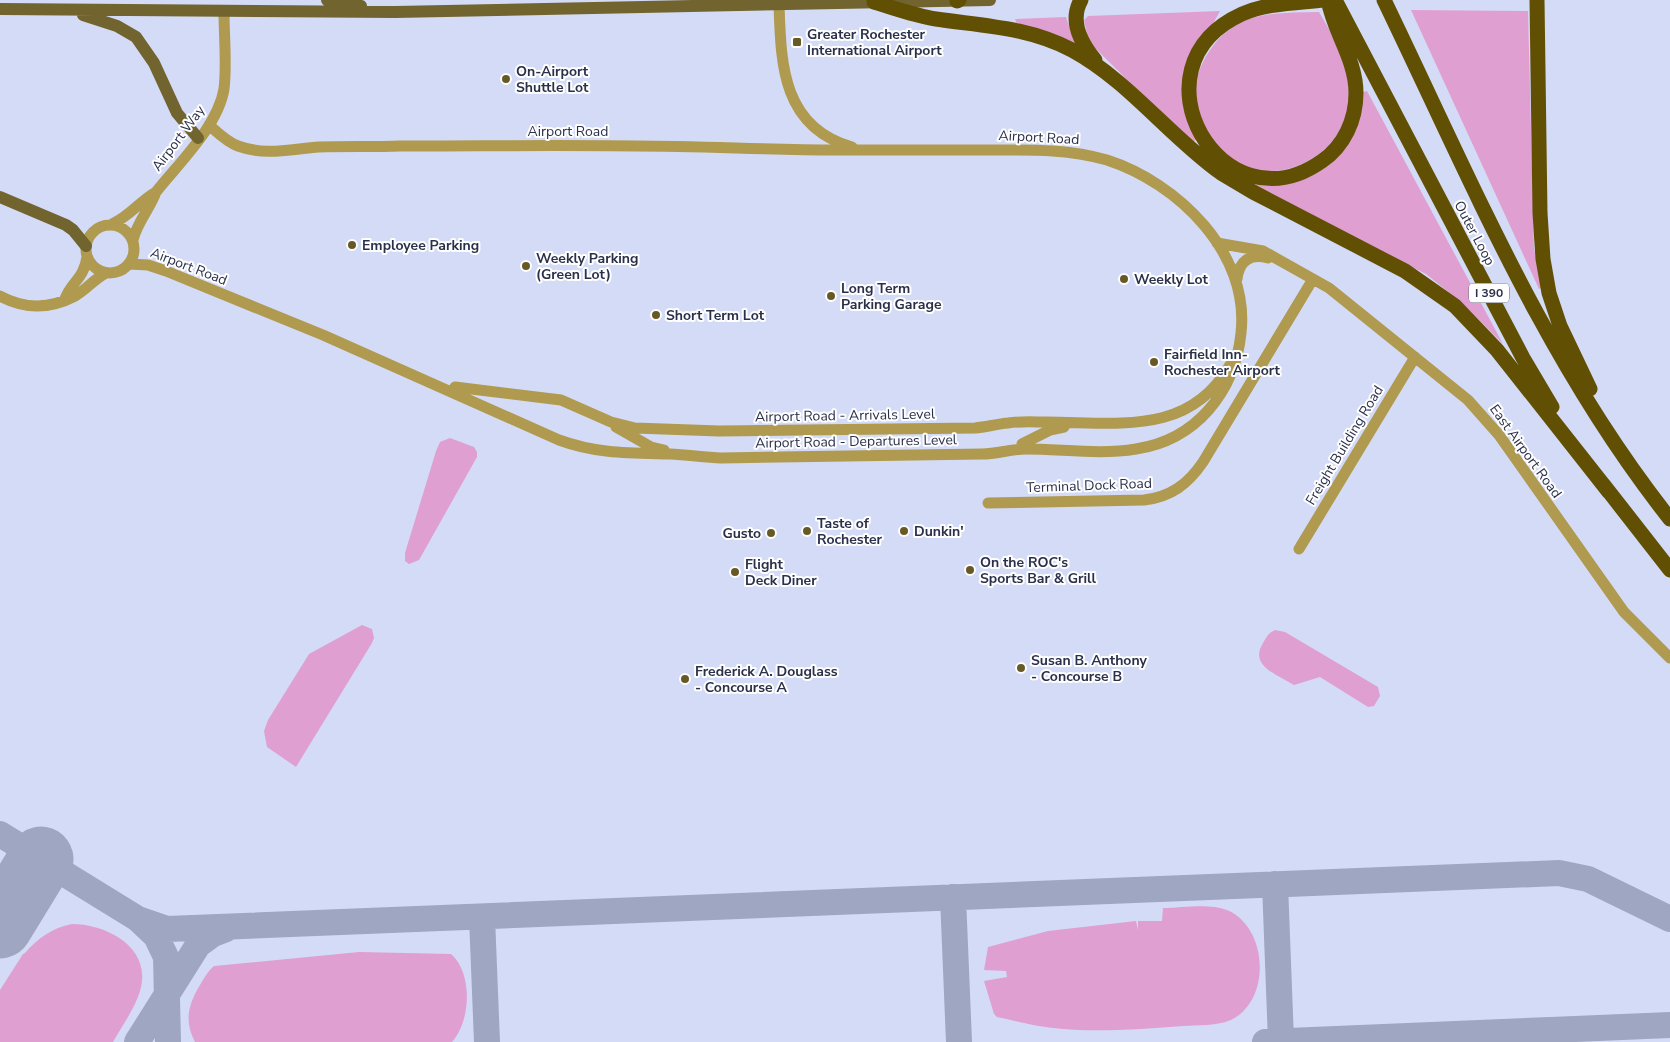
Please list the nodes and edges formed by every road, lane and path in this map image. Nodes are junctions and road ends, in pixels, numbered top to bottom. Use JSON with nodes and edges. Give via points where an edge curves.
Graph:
{"nodes":[{"id":1,"x":327,"y":0,"type":"edge"},
{"id":2,"x":958,"y":0,"type":"edge"},
{"id":3,"x":990,"y":0,"type":"edge"},
{"id":4,"x":1081,"y":0,"type":"edge"},
{"id":5,"x":1326,"y":0,"type":"edge"},
{"id":6,"x":1335,"y":0,"type":"edge"},
{"id":7,"x":1384,"y":0,"type":"edge"},
{"id":8,"x":1537,"y":0,"type":"edge"},
{"id":9,"x":874,"y":2,"type":"junction"},
{"id":10,"x":778,"y":5,"type":"junction"},
{"id":11,"x":0,"y":9,"type":"edge"},
{"id":12,"x":56,"y":10,"type":"junction"},
{"id":13,"x":224,"y":12,"type":"junction"},
{"id":14,"x":395,"y":12,"type":"junction"},
{"id":15,"x":1118,"y":82,"type":"junction"},
{"id":16,"x":209,"y":125,"type":"junction"},
{"id":17,"x":198,"y":138,"type":"junction"},
{"id":18,"x":874,"y":150,"type":"junction"},
{"id":19,"x":156,"y":192,"type":"junction"},
{"id":20,"x":0,"y":197,"type":"edge"},
{"id":21,"x":112,"y":224,"type":"junction"},
{"id":22,"x":133,"y":240,"type":"junction"},
{"id":23,"x":1217,"y":243,"type":"junction"},
{"id":24,"x":86,"y":251,"type":"junction"},
{"id":25,"x":1278,"y":260,"type":"junction"},
{"id":26,"x":129,"y":264,"type":"junction"},
{"id":27,"x":106,"y":273,"type":"junction"},
{"id":28,"x":1312,"y":279,"type":"junction"},
{"id":29,"x":1236,"y":281,"type":"junction"},
{"id":30,"x":0,"y":296,"type":"edge"},
{"id":31,"x":65,"y":299,"type":"junction"},
{"id":32,"x":1240,"y":343,"type":"junction"},
{"id":33,"x":1416,"y":357,"type":"junction"},
{"id":34,"x":431,"y":381,"type":"junction"},
{"id":35,"x":595,"y":415,"type":"junction"},
{"id":36,"x":1098,"y":424,"type":"junction"},
{"id":37,"x":1022,"y":446,"type":"junction"},
{"id":38,"x":670,"y":453,"type":"junction"},
{"id":39,"x":1645,"y":486,"type":"junction"},
{"id":40,"x":1609,"y":492,"type":"junction"},
{"id":41,"x":988,"y":503,"type":"dead end"},
{"id":42,"x":1670,"y":519,"type":"edge"},
{"id":43,"x":1299,"y":549,"type":"dead end"},
{"id":44,"x":1670,"y":570,"type":"edge"},
{"id":45,"x":1670,"y":658,"type":"edge"}],
"edges":[{"from":1,"to":14,"type":"main road"},
{"from":2,"to":3,"type":"main road"},
{"from":2,"to":9,"type":"main road"},
{"from":4,"to":15,"type":"highway","via":[[1076,20],[1082,42]]},
{"from":5,"to":5,"type":"highway","via":[[1354,70],[1356,99],[1351,123],[1338,146],[1318,164],[1290,175],[1260,176],[1230,166],[1204,141],[1190,110],[1190,78],[1201,51],[1225,24],[1250,11]]},
{"from":6,"to":40,"type":"highway","name":"Outer Loop","number":"I 390","via":[[1523,358]]},
{"from":7,"to":39,"type":"highway","name":"Outer Loop","number":"I 390","via":[[1539,320],[1589,405]]},
{"from":8,"to":39,"type":"highway","via":[[1540,219],[1547,284],[1573,358]]},
{"from":9,"to":10,"type":"main road"},
{"from":9,"to":15,"type":"highway","via":[[935,18],[992,24],[1035,34],[1078,54]]},
{"from":10,"to":14,"type":"main road"},
{"from":10,"to":18,"type":"street","name":"Airport Road","via":[[782,70],[798,108],[828,137],[849,146]]},
{"from":11,"to":12,"type":"main road"},
{"from":12,"to":13,"type":"main road"},
{"from":12,"to":17,"type":"main road","via":[[98,19],[132,33],[154,63],[177,113]]},
{"from":13,"to":14,"type":"main road"},
{"from":13,"to":16,"type":"street","name":"Airport Way","via":[[224,82],[218,110]]},
{"from":15,"to":40,"type":"highway","via":[[1221,173],[1405,271],[1455,306],[1497,350]]},
{"from":16,"to":17,"type":"street","name":"Airport Way"},
{"from":16,"to":18,"type":"street","name":"Airport Road","via":[[233,145],[263,151],[324,147],[533,146]]},
{"from":17,"to":19,"type":"street","name":"Airport Way"},
{"from":18,"to":23,"type":"street","name":"Airport Road","via":[[1051,150],[1102,159],[1136,172],[1166,190]]},
{"from":19,"to":21,"type":"street","name":"Airport Way","via":[[122,220]]},
{"from":19,"to":22,"type":"street","name":"Airport Way","via":[[138,223]]},
{"from":20,"to":24,"type":"main road","via":[[66,225]]},
{"from":21,"to":22,"type":"street","via":[[125,229]]},
{"from":21,"to":24,"type":"street","via":[[98,228],[88,238]]},
{"from":22,"to":26,"type":"street","via":[[134,253]]},
{"from":23,"to":25,"type":"street","name":"East Airport Road","via":[[1263,251]]},
{"from":23,"to":29,"type":"street","name":"Airport Road"},
{"from":24,"to":27,"type":"street","via":[[94,268]]},
{"from":24,"to":31,"type":"street","via":[[80,279],[67,292]]},
{"from":25,"to":28,"type":"street","name":"East Airport Road"},
{"from":25,"to":29,"type":"street","name":"East Airport Road","via":[[1258,255],[1243,261]]},
{"from":26,"to":27,"type":"street","via":[[119,272]]},
{"from":26,"to":34,"type":"street","name":"Airport Road","via":[[148,265],[166,271]]},
{"from":27,"to":31,"type":"street","via":[[75,296]]},
{"from":28,"to":33,"type":"street","name":"East Airport Road","via":[[1348,302]]},
{"from":28,"to":41,"type":"street","name":"Terminal Dock Road","via":[[1203,462],[1180,488],[1161,497],[1139,500]]},
{"from":29,"to":32,"type":"street","name":"Airport Road","via":[[1242,308]]},
{"from":30,"to":31,"type":"street","via":[[29,306],[49,305]]},
{"from":32,"to":36,"type":"street","name":"Airport Road - Arrivals Level","via":[[1219,381],[1208,394],[1187,408],[1151,422]]},
{"from":32,"to":37,"type":"street","name":"Airport Road - Departures Level","via":[[1227,385],[1211,408],[1186,430],[1153,446],[1117,451]]},
{"from":33,"to":43,"type":"street","name":"Freight Building Road"},
{"from":33,"to":45,"type":"street","name":"East Airport Road","via":[[1481,413],[1620,608]]},
{"from":34,"to":35,"type":"street","name":"Airport Road - Arrivals Level","via":[[473,390],[551,398]]},
{"from":34,"to":38,"type":"street","name":"Airport Road - Departures Level","via":[[553,437],[601,452]]},
{"from":35,"to":36,"type":"street","name":"Airport Road - Arrivals Level","via":[[634,428],[711,431],[975,428],[1014,422]]},
{"from":35,"to":38,"type":"street","name":"Airport Road - Arrivals Level","via":[[647,445]]},
{"from":36,"to":37,"type":"street","name":"Airport Road - Arrivals Level","via":[[1054,429]]},
{"from":37,"to":38,"type":"street","name":"Airport Road - Departures Level","via":[[982,454],[721,458]]},
{"from":39,"to":42,"type":"highway","name":"Outer Loop","number":"I 390"},
{"from":40,"to":44,"type":"highway","name":"Outer Loop","number":"I 390"}]}
